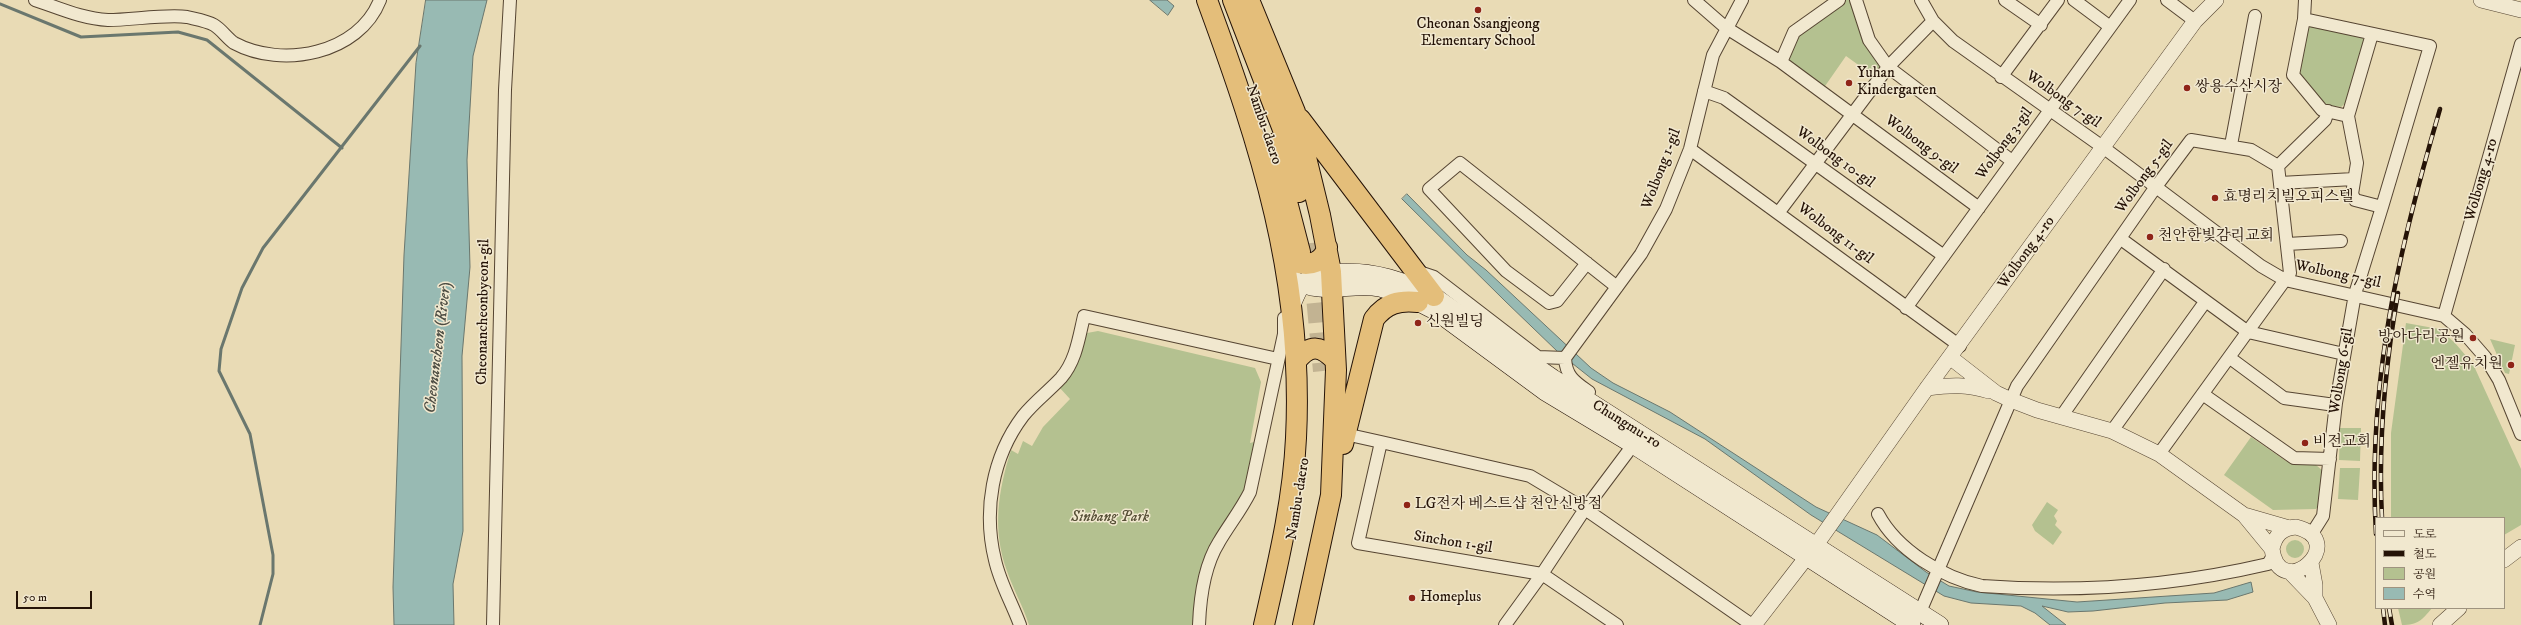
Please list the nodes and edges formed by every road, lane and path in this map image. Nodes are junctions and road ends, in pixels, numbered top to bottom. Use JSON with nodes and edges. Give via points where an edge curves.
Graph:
{"nodes":[{"id":1,"x":35,"y":0,"type":"edge"},
{"id":2,"x":380,"y":0,"type":"edge"},
{"id":3,"x":510,"y":0,"type":"edge"},
{"id":4,"x":1207,"y":0,"type":"edge"},
{"id":5,"x":1217,"y":0,"type":"edge"},
{"id":6,"x":1233,"y":0,"type":"edge"},
{"id":7,"x":1249,"y":0,"type":"edge"},
{"id":8,"x":1694,"y":0,"type":"edge"},
{"id":9,"x":1742,"y":0,"type":"edge"},
{"id":10,"x":1839,"y":0,"type":"edge"},
{"id":11,"x":1856,"y":0,"type":"edge"},
{"id":12,"x":1921,"y":0,"type":"edge"},
{"id":13,"x":2005,"y":0,"type":"edge"},
{"id":14,"x":2058,"y":0,"type":"edge"},
{"id":15,"x":2074,"y":0,"type":"edge"},
{"id":16,"x":2130,"y":0,"type":"edge"},
{"id":17,"x":2167,"y":0,"type":"edge"},
{"id":18,"x":2216,"y":0,"type":"edge"},
{"id":19,"x":2305,"y":0,"type":"edge"},
{"id":20,"x":2481,"y":0,"type":"edge"},
{"id":21,"x":2521,"y":10,"type":"edge"},
{"id":22,"x":2255,"y":16,"type":"dead end"},
{"id":23,"x":2304,"y":19,"type":"junction"},
{"id":24,"x":1933,"y":21,"type":"junction"},
{"id":25,"x":2195,"y":21,"type":"junction"},
{"id":26,"x":2041,"y":25,"type":"junction"},
{"id":27,"x":2109,"y":26,"type":"junction"},
{"id":28,"x":1726,"y":27,"type":"junction"},
{"id":29,"x":2372,"y":34,"type":"junction"},
{"id":30,"x":2521,"y":44,"type":"edge"},
{"id":31,"x":1781,"y":62,"type":"junction"},
{"id":32,"x":1888,"y":67,"type":"junction"},
{"id":33,"x":2001,"y":77,"type":"junction"},
{"id":34,"x":1704,"y":91,"type":"junction"},
{"id":35,"x":2050,"y":110,"type":"junction"},
{"id":36,"x":2328,"y":111,"type":"junction"},
{"id":37,"x":1295,"y":112,"type":"junction"},
{"id":38,"x":1852,"y":114,"type":"junction"},
{"id":39,"x":2348,"y":116,"type":"junction"},
{"id":40,"x":1256,"y":138,"type":"junction"},
{"id":41,"x":2231,"y":145,"type":"junction"},
{"id":42,"x":2104,"y":148,"type":"junction"},
{"id":43,"x":1690,"y":149,"type":"junction"},
{"id":44,"x":2012,"y":161,"type":"junction"},
{"id":45,"x":1814,"y":163,"type":"junction"},
{"id":46,"x":2278,"y":166,"type":"junction"},
{"id":47,"x":2354,"y":179,"type":"junction"},
{"id":48,"x":2280,"y":183,"type":"junction"},
{"id":49,"x":2155,"y":188,"type":"junction"},
{"id":50,"x":2382,"y":207,"type":"junction"},
{"id":51,"x":1979,"y":208,"type":"junction"},
{"id":52,"x":1779,"y":212,"type":"junction"},
{"id":53,"x":2121,"y":238,"type":"junction"},
{"id":54,"x":2341,"y":241,"type":"dead end"},
{"id":55,"x":2287,"y":244,"type":"junction"},
{"id":56,"x":1305,"y":248,"type":"junction"},
{"id":57,"x":1944,"y":256,"type":"junction"},
{"id":58,"x":1587,"y":263,"type":"junction"},
{"id":59,"x":2164,"y":269,"type":"junction"},
{"id":60,"x":1415,"y":271,"type":"junction"},
{"id":61,"x":1295,"y":279,"type":"junction"},
{"id":62,"x":1331,"y":280,"type":"junction"},
{"id":63,"x":2285,"y":280,"type":"junction"},
{"id":64,"x":1617,"y":287,"type":"junction"},
{"id":65,"x":2355,"y":294,"type":"junction"},
{"id":66,"x":1426,"y":299,"type":"junction"},
{"id":67,"x":2205,"y":302,"type":"junction"},
{"id":68,"x":1292,"y":305,"type":"junction"},
{"id":69,"x":1906,"y":308,"type":"junction"},
{"id":70,"x":2444,"y":316,"type":"junction"},
{"id":71,"x":2248,"y":332,"type":"junction"},
{"id":72,"x":1284,"y":334,"type":"junction"},
{"id":73,"x":1960,"y":346,"type":"junction"},
{"id":74,"x":2344,"y":354,"type":"junction"},
{"id":75,"x":1565,"y":358,"type":"junction"},
{"id":76,"x":1951,"y":358,"type":"junction"},
{"id":77,"x":2230,"y":358,"type":"junction"},
{"id":78,"x":1309,"y":364,"type":"junction"},
{"id":79,"x":1927,"y":388,"type":"junction"},
{"id":80,"x":1996,"y":393,"type":"junction"},
{"id":81,"x":2204,"y":395,"type":"junction"},
{"id":82,"x":2011,"y":400,"type":"junction"},
{"id":83,"x":2335,"y":405,"type":"junction"},
{"id":84,"x":2061,"y":416,"type":"junction"},
{"id":85,"x":2112,"y":431,"type":"junction"},
{"id":86,"x":1345,"y":434,"type":"junction"},
{"id":87,"x":2521,"y":434,"type":"edge"},
{"id":88,"x":1381,"y":442,"type":"junction"},
{"id":89,"x":1633,"y":445,"type":"junction"},
{"id":90,"x":2159,"y":454,"type":"junction"},
{"id":91,"x":2330,"y":459,"type":"junction"},
{"id":92,"x":1731,"y":491,"type":"junction"},
{"id":93,"x":1330,"y":495,"type":"junction"},
{"id":94,"x":1585,"y":509,"type":"junction"},
{"id":95,"x":1878,"y":514,"type":"dead end"},
{"id":96,"x":2244,"y":515,"type":"junction"},
{"id":97,"x":2289,"y":528,"type":"junction"},
{"id":98,"x":2311,"y":535,"type":"junction"},
{"id":99,"x":2521,"y":547,"type":"edge"},
{"id":100,"x":1811,"y":551,"type":"junction"},
{"id":101,"x":2505,"y":559,"type":"edge"},
{"id":102,"x":2277,"y":561,"type":"junction"},
{"id":103,"x":2311,"y":563,"type":"junction"},
{"id":104,"x":1938,"y":573,"type":"junction"},
{"id":105,"x":1542,"y":574,"type":"junction"},
{"id":106,"x":2315,"y":598,"type":"junction"},
{"id":107,"x":2458,"y":609,"type":"edge"},
{"id":108,"x":2462,"y":609,"type":"edge"},
{"id":109,"x":1916,"y":619,"type":"edge"},
{"id":110,"x":493,"y":625,"type":"edge"},
{"id":111,"x":1020,"y":625,"type":"edge"},
{"id":112,"x":1199,"y":625,"type":"edge"},
{"id":113,"x":1264,"y":625,"type":"edge"},
{"id":114,"x":1274,"y":625,"type":"edge"},
{"id":115,"x":1290,"y":625,"type":"edge"},
{"id":116,"x":1304,"y":625,"type":"edge"},
{"id":117,"x":1505,"y":625,"type":"edge"},
{"id":118,"x":1617,"y":625,"type":"edge"},
{"id":119,"x":1753,"y":625,"type":"edge"},
{"id":120,"x":1940,"y":625,"type":"edge"},
{"id":121,"x":2329,"y":625,"type":"edge"},
{"id":122,"x":2440,"y":625,"type":"edge"},
{"id":123,"x":2452,"y":625,"type":"edge"}],
"edges":[{"from":1,"to":2,"type":"street","via":[[72,13],[107,20],[186,17],[213,25],[234,43],[276,56],[306,54],[341,43],[364,27]]},
{"from":3,"to":110,"type":"street","name":"Cheonancheonbyeon-gil","via":[[505,90]]},
{"from":4,"to":40,"type":"highway"},
{"from":5,"to":56,"type":"highway","name":"Nambu-daero","via":[[1276,156]]},
{"from":6,"to":56,"type":"highway","name":"Nambu-daero","via":[[1287,140]]},
{"from":7,"to":37,"type":"highway"},
{"from":8,"to":28,"type":"street","name":"Wolbong 9-gil"},
{"from":9,"to":28,"type":"street","name":"Wolbong 1-gil"},
{"from":10,"to":31,"type":"street","via":[[1794,32]]},
{"from":11,"to":32,"type":"street","via":[[1869,40]]},
{"from":12,"to":24,"type":"street","name":"Wolbong 7-gil"},
{"from":13,"to":26,"type":"street"},
{"from":14,"to":26,"type":"street","name":"Wolbong 7-gil"},
{"from":15,"to":27,"type":"street"},
{"from":16,"to":27,"type":"street","name":"Wolbong 3-gil"},
{"from":17,"to":25,"type":"street"},
{"from":18,"to":25,"type":"street","name":"Wolbong 4-ro"},
{"from":19,"to":23,"type":"street"},
{"from":20,"to":21,"type":"street"},
{"from":22,"to":41,"type":"street"},
{"from":23,"to":29,"type":"street","name":"Wolbong 6-gil"},
{"from":23,"to":36,"type":"street","via":[[2293,75],[2322,110]]},
{"from":24,"to":32,"type":"street"},
{"from":24,"to":33,"type":"street","name":"Wolbong 7-gil","via":[[1953,41]]},
{"from":25,"to":42,"type":"street","name":"Wolbong 4-ro"},
{"from":26,"to":33,"type":"street","name":"Wolbong 7-gil"},
{"from":27,"to":35,"type":"street","name":"Wolbong 3-gil"},
{"from":28,"to":31,"type":"street","name":"Wolbong 9-gil"},
{"from":28,"to":34,"type":"street","name":"Wolbong 1-gil","via":[[1713,55]]},
{"from":29,"to":39,"type":"street"},
{"from":29,"to":50,"type":"street","name":"Wolbong 6-gil","via":[[2430,46]]},
{"from":30,"to":70,"type":"street","name":"Wolbong 4-ro"},
{"from":31,"to":38,"type":"street","name":"Wolbong 9-gil"},
{"from":32,"to":38,"type":"street"},
{"from":32,"to":44,"type":"street"},
{"from":33,"to":35,"type":"street","name":"Wolbong 7-gil"},
{"from":34,"to":43,"type":"street","name":"Wolbong 1-gil"},
{"from":34,"to":45,"type":"street","name":"Wolbong 10-gil","via":[[1724,98]]},
{"from":35,"to":42,"type":"street","name":"Wolbong 7-gil"},
{"from":35,"to":44,"type":"street","name":"Wolbong 3-gil"},
{"from":36,"to":39,"type":"street"},
{"from":36,"to":46,"type":"street","via":[[2325,120]]},
{"from":37,"to":56,"type":"highway"},
{"from":37,"to":60,"type":"highway"},
{"from":38,"to":45,"type":"street"},
{"from":38,"to":51,"type":"street","name":"Wolbong 9-gil"},
{"from":39,"to":47,"type":"street","via":[[2357,163]]},
{"from":40,"to":56,"type":"highway"},
{"from":40,"to":72,"type":"street","via":[[1260,172],[1281,267]]},
{"from":41,"to":46,"type":"street","name":"Wolbong 5-gil","via":[[2251,150]]},
{"from":41,"to":49,"type":"street","name":"Wolbong 5-gil","via":[[2191,140]]},
{"from":42,"to":49,"type":"street","name":"Wolbong 7-gil"},
{"from":42,"to":73,"type":"street","name":"Wolbong 4-ro"},
{"from":43,"to":52,"type":"street","name":"Wolbong 11-gil"},
{"from":43,"to":64,"type":"street","name":"Wolbong 1-gil","via":[[1666,209],[1641,254]]},
{"from":44,"to":51,"type":"street","name":"Wolbong 3-gil"},
{"from":45,"to":52,"type":"street"},
{"from":45,"to":57,"type":"street","name":"Wolbong 10-gil"},
{"from":46,"to":48,"type":"street"},
{"from":47,"to":48,"type":"street"},
{"from":47,"to":50,"type":"street","via":[[2352,194],[2355,200]]},
{"from":48,"to":55,"type":"street"},
{"from":49,"to":53,"type":"street","name":"Wolbong 5-gil"},
{"from":49,"to":63,"type":"street","name":"Wolbong 7-gil","via":[[2261,266]]},
{"from":50,"to":65,"type":"street","name":"Wolbong 6-gil"},
{"from":51,"to":57,"type":"street","name":"Wolbong 3-gil"},
{"from":52,"to":69,"type":"street","name":"Wolbong 11-gil"},
{"from":53,"to":59,"type":"street","name":"Wolbong 5-gil"},
{"from":53,"to":82,"type":"street","name":"Wolbong 5-gil","via":[[2017,386]]},
{"from":54,"to":55,"type":"street"},
{"from":55,"to":63,"type":"street","via":[[2290,273]]},
{"from":56,"to":61,"type":"highway"},
{"from":56,"to":62,"type":"highway"},
{"from":57,"to":69,"type":"street","name":"Wolbong 3-gil"},
{"from":58,"to":58,"type":"street","via":[[1460,163],[1429,189],[1506,271],[1549,303],[1557,301]]},
{"from":58,"to":64,"type":"street"},
{"from":59,"to":67,"type":"street","name":"Wolbong 5-gil"},
{"from":59,"to":84,"type":"street"},
{"from":60,"to":66,"type":"highway"},
{"from":60,"to":75,"type":"street","via":[[1434,277],[1538,357]]},
{"from":61,"to":62,"type":"main road","name":"Chungmu-ro","via":[[1310,288]]},
{"from":61,"to":68,"type":"highway"},
{"from":62,"to":66,"type":"main road","name":"Chungmu-ro","via":[[1364,271],[1382,274],[1417,286]]},
{"from":62,"to":78,"type":"highway"},
{"from":63,"to":65,"type":"street","name":"Wolbong 7-gil"},
{"from":63,"to":71,"type":"street"},
{"from":64,"to":75,"type":"street","name":"Wolbong 1-gil"},
{"from":65,"to":70,"type":"street","name":"Wolbong 7-gil"},
{"from":65,"to":74,"type":"street","name":"Wolbong 6-gil"},
{"from":66,"to":86,"type":"highway","via":[[1396,302],[1387,306],[1374,319]]},
{"from":66,"to":89,"type":"main road","name":"Chungmu-ro","via":[[1435,311],[1545,392]]},
{"from":66,"to":92,"type":"main road","name":"Chungmu-ro"},
{"from":67,"to":71,"type":"street","name":"Wolbong 5-gil"},
{"from":67,"to":85,"type":"street"},
{"from":68,"to":72,"type":"street"},
{"from":68,"to":78,"type":"highway"},
{"from":69,"to":73,"type":"street","name":"Wolbong 11-gil"},
{"from":70,"to":87,"type":"street","name":"Wolbong 7-gil","via":[[2465,334],[2485,357],[2499,380]]},
{"from":71,"to":74,"type":"street","name":"Wolbong 5-gil"},
{"from":71,"to":77,"type":"street"},
{"from":72,"to":78,"type":"street"},
{"from":73,"to":76,"type":"street","name":"Wolbong 4-ro"},
{"from":74,"to":83,"type":"street","name":"Wolbong 6-gil"},
{"from":75,"to":92,"type":"street","via":[[1565,367],[1571,379],[1716,476]]},
{"from":76,"to":79,"type":"street","name":"Wolbong 4-ro"},
{"from":76,"to":80,"type":"street"},
{"from":77,"to":81,"type":"street"},
{"from":77,"to":83,"type":"street","via":[[2284,398]]},
{"from":78,"to":93,"type":"highway","via":[[1334,443]]},
{"from":78,"to":111,"type":"street","via":[[1084,316],[1073,360],[1062,377],[1042,395],[1011,435],[996,472],[989,505],[989,529],[995,561]]},
{"from":78,"to":112,"type":"street","via":[[1250,492],[1218,543],[1203,587]]},
{"from":78,"to":113,"type":"highway","via":[[1296,438],[1284,534]]},
{"from":78,"to":114,"type":"highway","name":"Nambu-daero","via":[[1303,483],[1296,529]]},
{"from":78,"to":115,"type":"highway","name":"Nambu-daero","via":[[1324,433],[1315,507]]},
{"from":79,"to":80,"type":"street","via":[[1953,384],[1971,385]]},
{"from":79,"to":100,"type":"street","name":"Wolbong 4-ro"},
{"from":80,"to":82,"type":"street"},
{"from":81,"to":90,"type":"street"},
{"from":81,"to":91,"type":"street","via":[[2294,458]]},
{"from":82,"to":84,"type":"street"},
{"from":82,"to":104,"type":"street","name":"Wolbong 5-gil"},
{"from":83,"to":91,"type":"street","name":"Wolbong 6-gil"},
{"from":84,"to":85,"type":"street"},
{"from":85,"to":90,"type":"street"},
{"from":86,"to":88,"type":"street"},
{"from":86,"to":93,"type":"highway"},
{"from":88,"to":94,"type":"street","via":[[1530,476]]},
{"from":88,"to":105,"type":"street","name":"Sinchon 1-gil","via":[[1358,543]]},
{"from":89,"to":94,"type":"street"},
{"from":89,"to":100,"type":"main road","name":"Chungmu-ro"},
{"from":90,"to":96,"type":"street"},
{"from":91,"to":98,"type":"street","name":"Wolbong 6-gil","via":[[2324,516]]},
{"from":92,"to":100,"type":"main road","name":"Chungmu-ro"},
{"from":93,"to":116,"type":"highway"},
{"from":94,"to":105,"type":"street"},
{"from":94,"to":119,"type":"street"},
{"from":95,"to":104,"type":"street","via":[[1885,528]]},
{"from":96,"to":97,"type":"street"},
{"from":96,"to":102,"type":"street"},
{"from":97,"to":98,"type":"street","via":[[2303,529]]},
{"from":97,"to":102,"type":"street","via":[[2277,535]]},
{"from":98,"to":103,"type":"street","via":[[2316,545],[2316,553]]},
{"from":99,"to":101,"type":"street"},
{"from":100,"to":109,"type":"main road","name":"Chungmu-ro"},
{"from":100,"to":119,"type":"street"},
{"from":102,"to":103,"type":"street","via":[[2303,570]]},
{"from":102,"to":104,"type":"street","via":[[2170,583],[2085,589],[1982,586]]},
{"from":102,"to":106,"type":"street"},
{"from":103,"to":106,"type":"street"},
{"from":104,"to":109,"type":"street","name":"Wolbong 5-gil"},
{"from":105,"to":117,"type":"street"},
{"from":105,"to":118,"type":"street","name":"Sinchon 1-gil"},
{"from":106,"to":121,"type":"street"},
{"from":107,"to":122,"type":"street"},
{"from":108,"to":123,"type":"street"},
{"from":109,"to":120,"type":"main road","name":"Chungmu-ro"}]}
